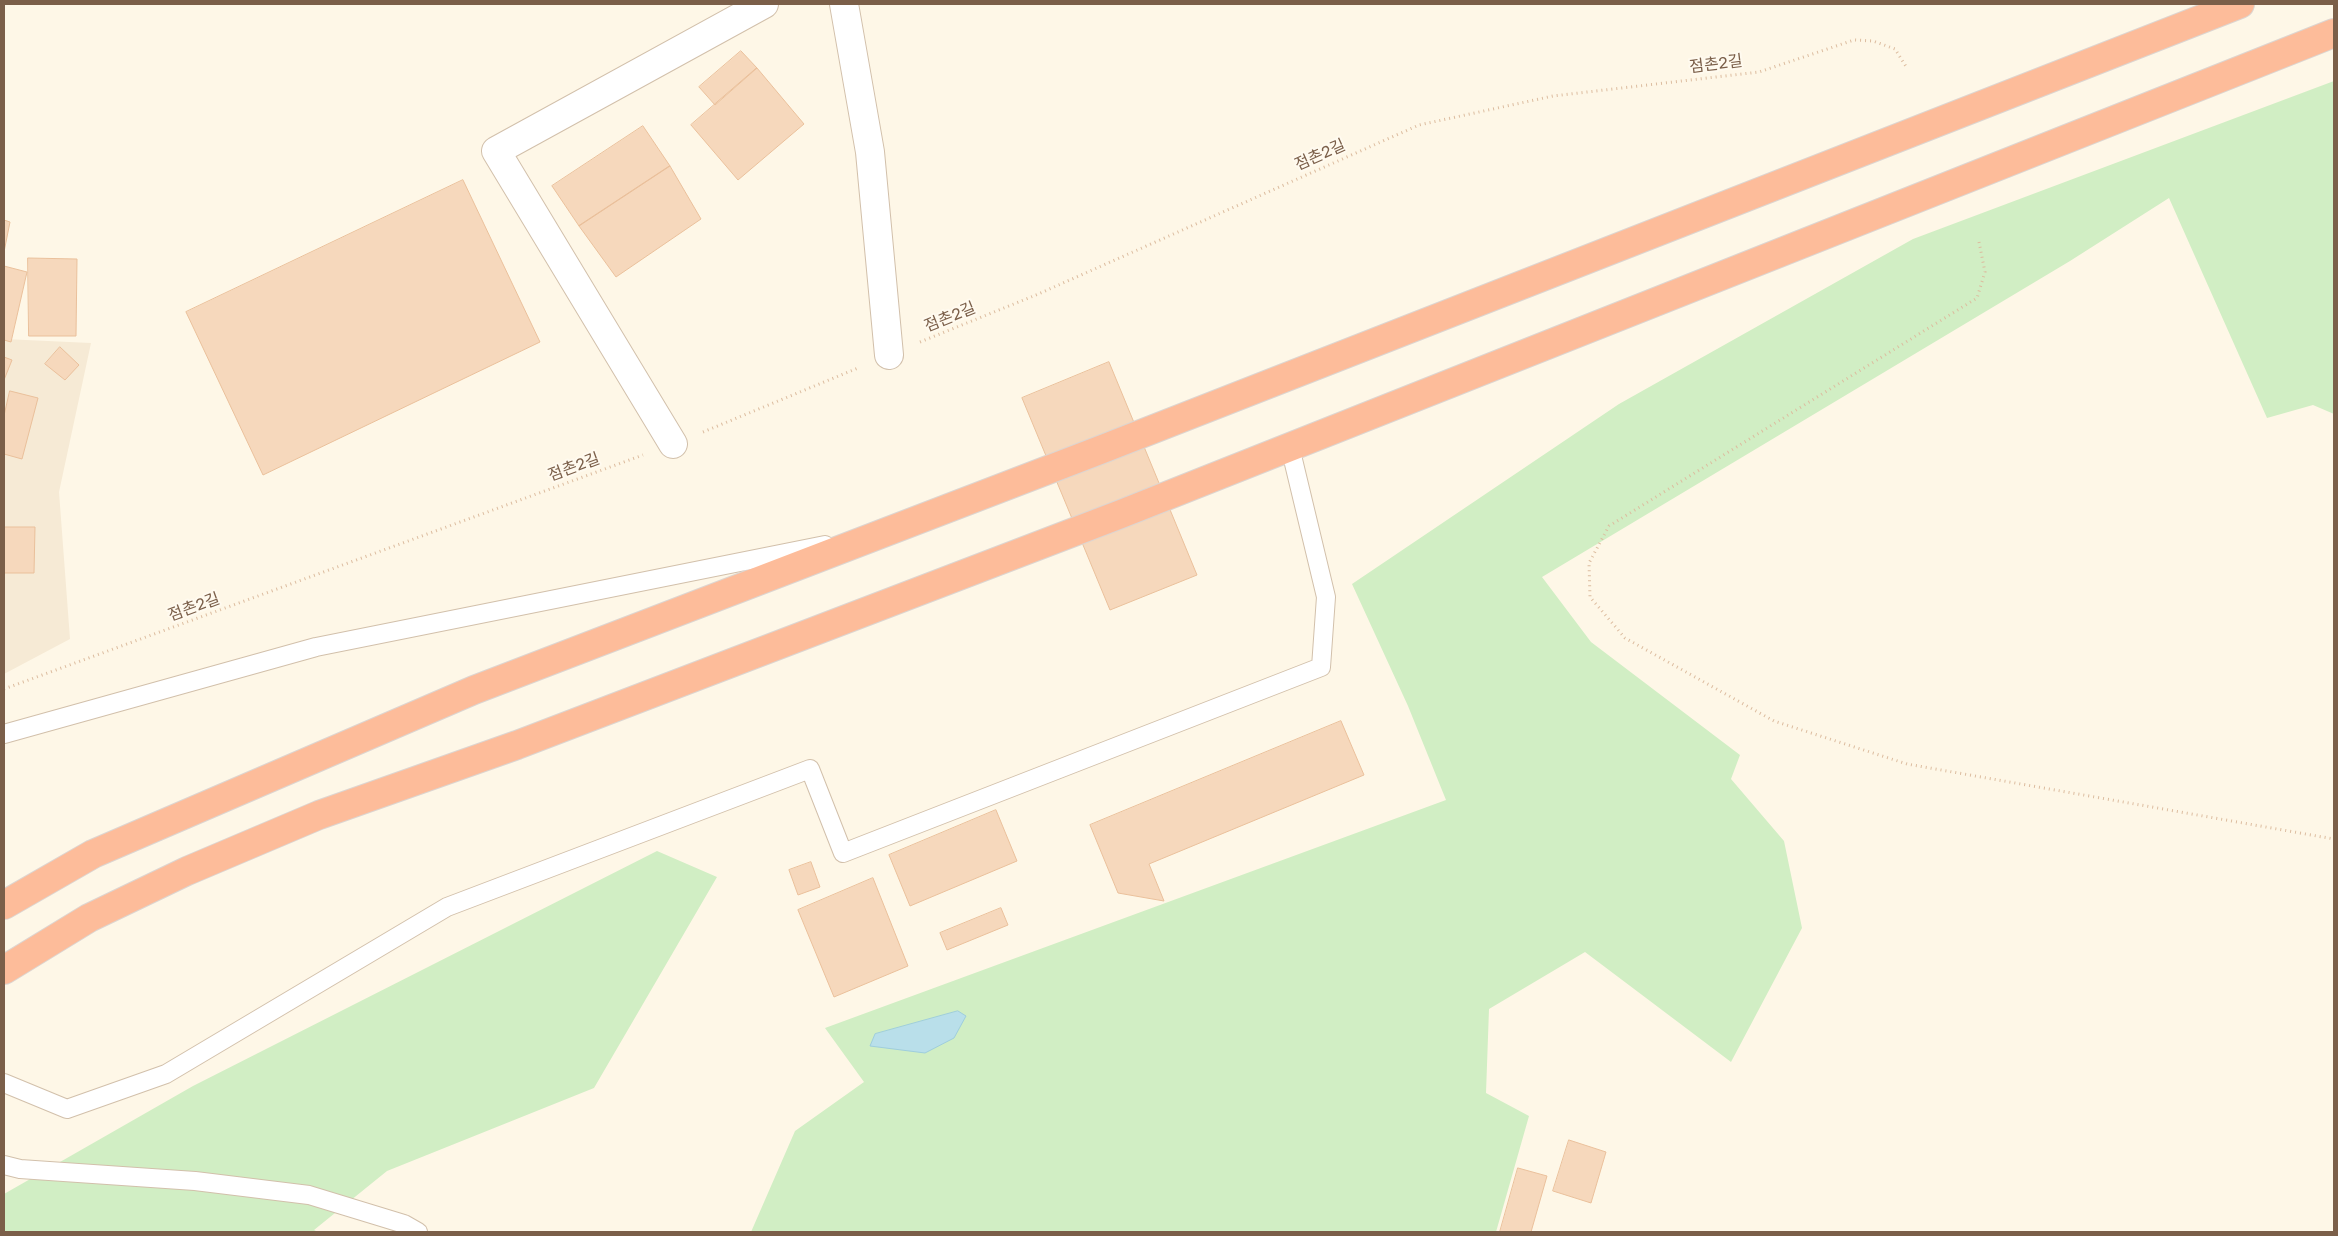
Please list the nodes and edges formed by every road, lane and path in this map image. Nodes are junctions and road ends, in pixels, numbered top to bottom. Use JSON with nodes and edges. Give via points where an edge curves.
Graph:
{"nodes":[{"id":1,"x":764,"y":4,"type":"edge"},
{"id":2,"x":844,"y":4,"type":"edge"},
{"id":3,"x":2240,"y":4,"type":"edge"},
{"id":4,"x":2334,"y":33,"type":"edge"},
{"id":5,"x":1907,"y":68,"type":"dead end"},
{"id":6,"x":1979,"y":242,"type":"dead end"},
{"id":7,"x":889,"y":355,"type":"junction"},
{"id":8,"x":673,"y":444,"type":"junction"},
{"id":9,"x":1290,"y":447,"type":"junction"},
{"id":10,"x":884,"y":533,"type":"junction"},
{"id":11,"x":4,"y":689,"type":"edge"},
{"id":12,"x":4,"y":734,"type":"edge"},
{"id":13,"x":2334,"y":839,"type":"edge"},
{"id":14,"x":4,"y":905,"type":"edge"},
{"id":15,"x":4,"y":970,"type":"edge"},
{"id":16,"x":4,"y":1083,"type":"edge"},
{"id":17,"x":4,"y":1165,"type":"edge"},
{"id":18,"x":418,"y":1232,"type":"edge"}],
"edges":[{"from":1,"to":8,"type":"street","via":[[496,151]]},
{"from":2,"to":7,"type":"street","via":[[870,152]]},
{"from":3,"to":10,"type":"highway"},
{"from":4,"to":9,"type":"highway"},
{"from":5,"to":7,"type":"path","name":"점촌2길","via":[[1895,49],[1873,41],[1854,40],[1759,72],[1553,96],[1419,125],[1036,294]]},
{"from":6,"to":13,"type":"path","via":[[1985,272],[1977,298],[1609,526],[1589,563],[1590,597],[1625,638],[1774,722],[1907,764]]},
{"from":7,"to":8,"type":"path","name":"점촌2길"},
{"from":8,"to":11,"type":"path","name":"점촌2길"},
{"from":9,"to":15,"type":"highway","via":[[526,742],[319,815],[187,871],[88,918]]},
{"from":9,"to":16,"type":"lane","via":[[1326,597],[1320,667],[843,853],[810,769],[447,907],[166,1074],[67,1109]]},
{"from":10,"to":12,"type":"lane","via":[[316,647]]},
{"from":10,"to":14,"type":"highway","via":[[474,690],[93,854]]},
{"from":17,"to":18,"type":"lane","via":[[20,1169],[195,1181],[309,1195],[404,1224]]}]}
